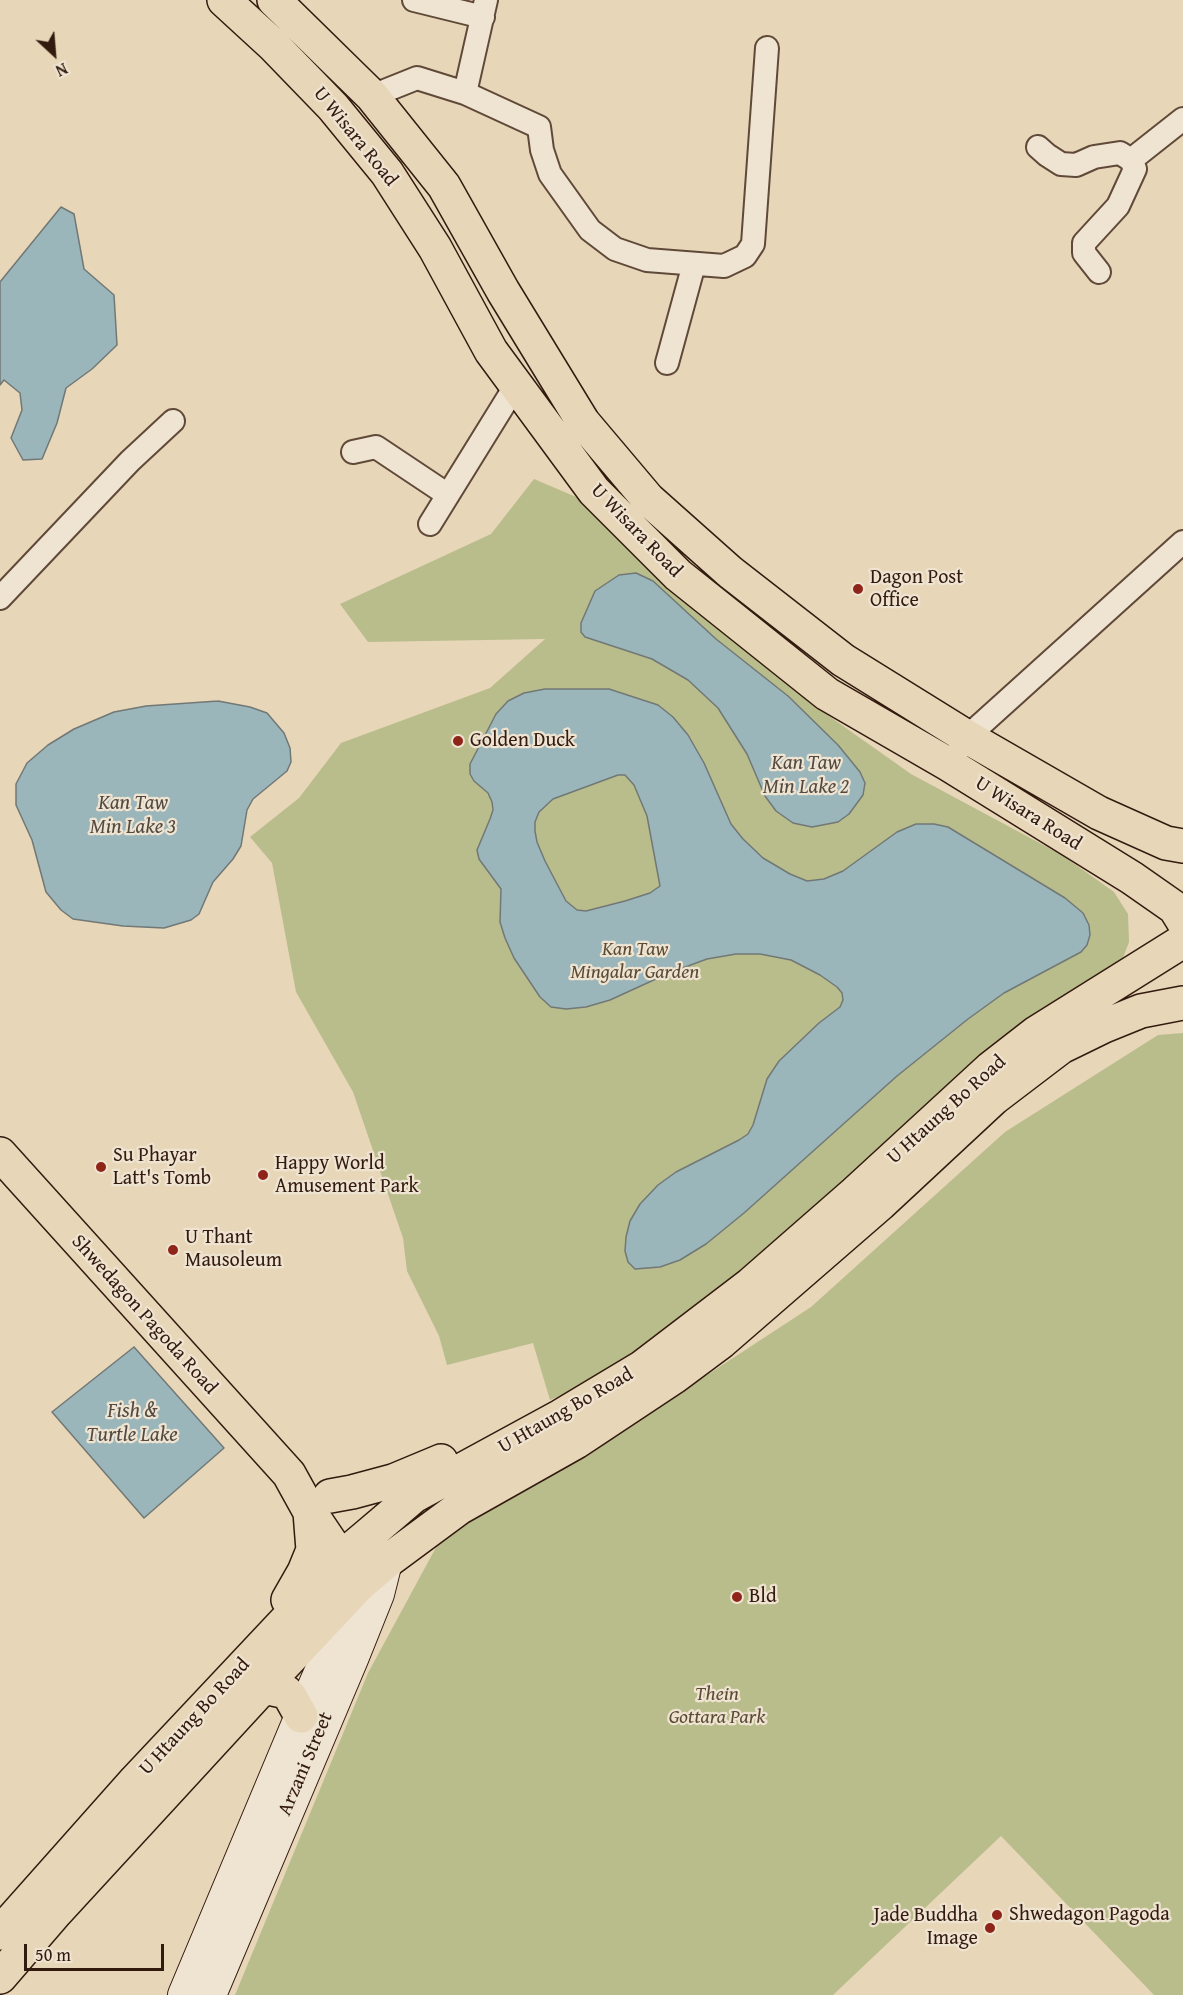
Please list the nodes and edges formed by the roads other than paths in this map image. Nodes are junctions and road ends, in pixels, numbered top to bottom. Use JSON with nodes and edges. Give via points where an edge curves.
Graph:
{"nodes":[{"id":1,"x":224,"y":0,"type":"edge"},
{"id":2,"x":274,"y":0,"type":"edge"},
{"id":3,"x":414,"y":0,"type":"edge"},
{"id":4,"x":485,"y":8,"type":"edge"},
{"id":5,"x":767,"y":48,"type":"dead end"},
{"id":6,"x":465,"y":93,"type":"junction"},
{"id":7,"x":376,"y":101,"type":"junction"},
{"id":8,"x":1183,"y":119,"type":"edge"},
{"id":9,"x":351,"y":129,"type":"junction"},
{"id":10,"x":1038,"y":147,"type":"dead end"},
{"id":11,"x":1131,"y":160,"type":"junction"},
{"id":12,"x":694,"y":264,"type":"junction"},
{"id":13,"x":1098,"y":272,"type":"dead end"},
{"id":14,"x":536,"y":345,"type":"junction"},
{"id":15,"x":667,"y":363,"type":"dead end"},
{"id":16,"x":509,"y":376,"type":"junction"},
{"id":17,"x":172,"y":421,"type":"dead end"},
{"id":18,"x":353,"y":452,"type":"dead end"},
{"id":19,"x":448,"y":495,"type":"junction"},
{"id":20,"x":662,"y":511,"type":"junction"},
{"id":21,"x":430,"y":524,"type":"dead end"},
{"id":22,"x":639,"y":536,"type":"junction"},
{"id":23,"x":1183,"y":542,"type":"edge"},
{"id":24,"x":0,"y":598,"type":"edge"},
{"id":25,"x":967,"y":737,"type":"junction"},
{"id":26,"x":948,"y":764,"type":"junction"},
{"id":27,"x":1183,"y":846,"type":"edge"},
{"id":28,"x":1183,"y":921,"type":"edge"},
{"id":29,"x":1183,"y":941,"type":"edge"},
{"id":30,"x":1183,"y":1003,"type":"edge"},
{"id":31,"x":0,"y":1154,"type":"edge"},
{"id":32,"x":641,"y":1368,"type":"junction"},
{"id":33,"x":320,"y":1504,"type":"junction"},
{"id":34,"x":367,"y":1536,"type":"junction"},
{"id":35,"x":342,"y":1557,"type":"junction"},
{"id":36,"x":386,"y":1562,"type":"junction"},
{"id":37,"x":359,"y":1585,"type":"junction"},
{"id":38,"x":255,"y":1653,"type":"junction"},
{"id":39,"x":262,"y":1687,"type":"junction"},
{"id":40,"x":301,"y":1716,"type":"junction"},
{"id":41,"x":0,"y":1933,"type":"edge"},
{"id":42,"x":0,"y":1977,"type":"edge"},
{"id":43,"x":184,"y":1995,"type":"edge"},
{"id":44,"x":210,"y":1995,"type":"edge"}],
"edges":[{"from":1,"to":9,"type":"main road","name":"U Wisara Road","via":[[288,60]]},
{"from":2,"to":7,"type":"main road","name":"U Wisara Road"},
{"from":3,"to":4,"type":"street"},
{"from":4,"to":6,"type":"street"},
{"from":5,"to":12,"type":"street","via":[[753,244],[745,256],[724,266]]},
{"from":6,"to":7,"type":"street","via":[[417,78]]},
{"from":6,"to":12,"type":"street","via":[[539,127],[550,174],[590,230],[615,249],[647,260]]},
{"from":7,"to":9,"type":"main road"},
{"from":7,"to":14,"type":"main road","name":"U Wisara Road","via":[[444,186]]},
{"from":8,"to":11,"type":"street"},
{"from":9,"to":16,"type":"main road","name":"U Wisara Road","via":[[387,173],[435,248],[490,351]]},
{"from":10,"to":11,"type":"street","via":[[1061,164],[1076,165],[1120,153]]},
{"from":11,"to":13,"type":"street","via":[[1135,169],[1118,206],[1084,243],[1084,253]]},
{"from":12,"to":15,"type":"street"},
{"from":14,"to":16,"type":"main road"},
{"from":14,"to":20,"type":"main road","name":"U Wisara Road","via":[[583,422]]},
{"from":16,"to":19,"type":"street"},
{"from":16,"to":22,"type":"main road","name":"U Wisara Road","via":[[594,491]]},
{"from":17,"to":24,"type":"street"},
{"from":18,"to":19,"type":"street","via":[[376,447]]},
{"from":19,"to":21,"type":"street"},
{"from":20,"to":22,"type":"main road"},
{"from":20,"to":25,"type":"main road","name":"U Wisara Road","via":[[730,572],[843,660]]},
{"from":22,"to":26,"type":"main road","name":"U Wisara Road","via":[[678,575],[827,694]]},
{"from":23,"to":25,"type":"street"},
{"from":25,"to":26,"type":"street"},
{"from":25,"to":27,"type":"main road","name":"U Wisara Road","via":[[1098,813],[1166,843]]},
{"from":26,"to":28,"type":"main road","name":"U Wisara Road","via":[[1132,878],[1175,908]]},
{"from":29,"to":32,"type":"main road","name":"U Htaung Bo Road","via":[[1036,1033],[991,1068],[751,1284]]},
{"from":30,"to":36,"type":"main road","name":"U Htaung Bo Road","via":[[1141,1011],[1061,1047],[994,1098],[880,1204],[721,1342],[576,1442],[459,1508]]},
{"from":31,"to":33,"type":"main road","name":"Shwedagon Pagoda Road"},
{"from":32,"to":33,"type":"main road","via":[[393,1481]]},
{"from":32,"to":34,"type":"main road","name":"U Htaung Bo Road","via":[[414,1496]]},
{"from":33,"to":34,"type":"main road","name":"Shwedagon Pagoda Road"},
{"from":33,"to":35,"type":"main road","name":"Shwedagon Pagoda Road"},
{"from":33,"to":38,"type":"main road","via":[[313,1550],[304,1572]]},
{"from":34,"to":35,"type":"main road","name":"U Htaung Bo Road"},
{"from":34,"to":36,"type":"main road"},
{"from":35,"to":37,"type":"main road","name":"Shwedagon Pagoda Road"},
{"from":35,"to":38,"type":"main road","name":"U Htaung Bo Road"},
{"from":36,"to":37,"type":"main road","name":"U Htaung Bo Road"},
{"from":36,"to":44,"type":"main road","name":"Arzani Street","via":[[378,1594],[352,1659]]},
{"from":37,"to":39,"type":"main road","name":"U Htaung Bo Road"},
{"from":37,"to":40,"type":"main road","name":"Arzani Street"},
{"from":38,"to":41,"type":"main road","name":"U Htaung Bo Road"},
{"from":39,"to":40,"type":"main road","via":[[286,1692]]},
{"from":39,"to":42,"type":"main road","name":"U Htaung Bo Road"},
{"from":40,"to":43,"type":"main road","name":"Arzani Street"}]}
